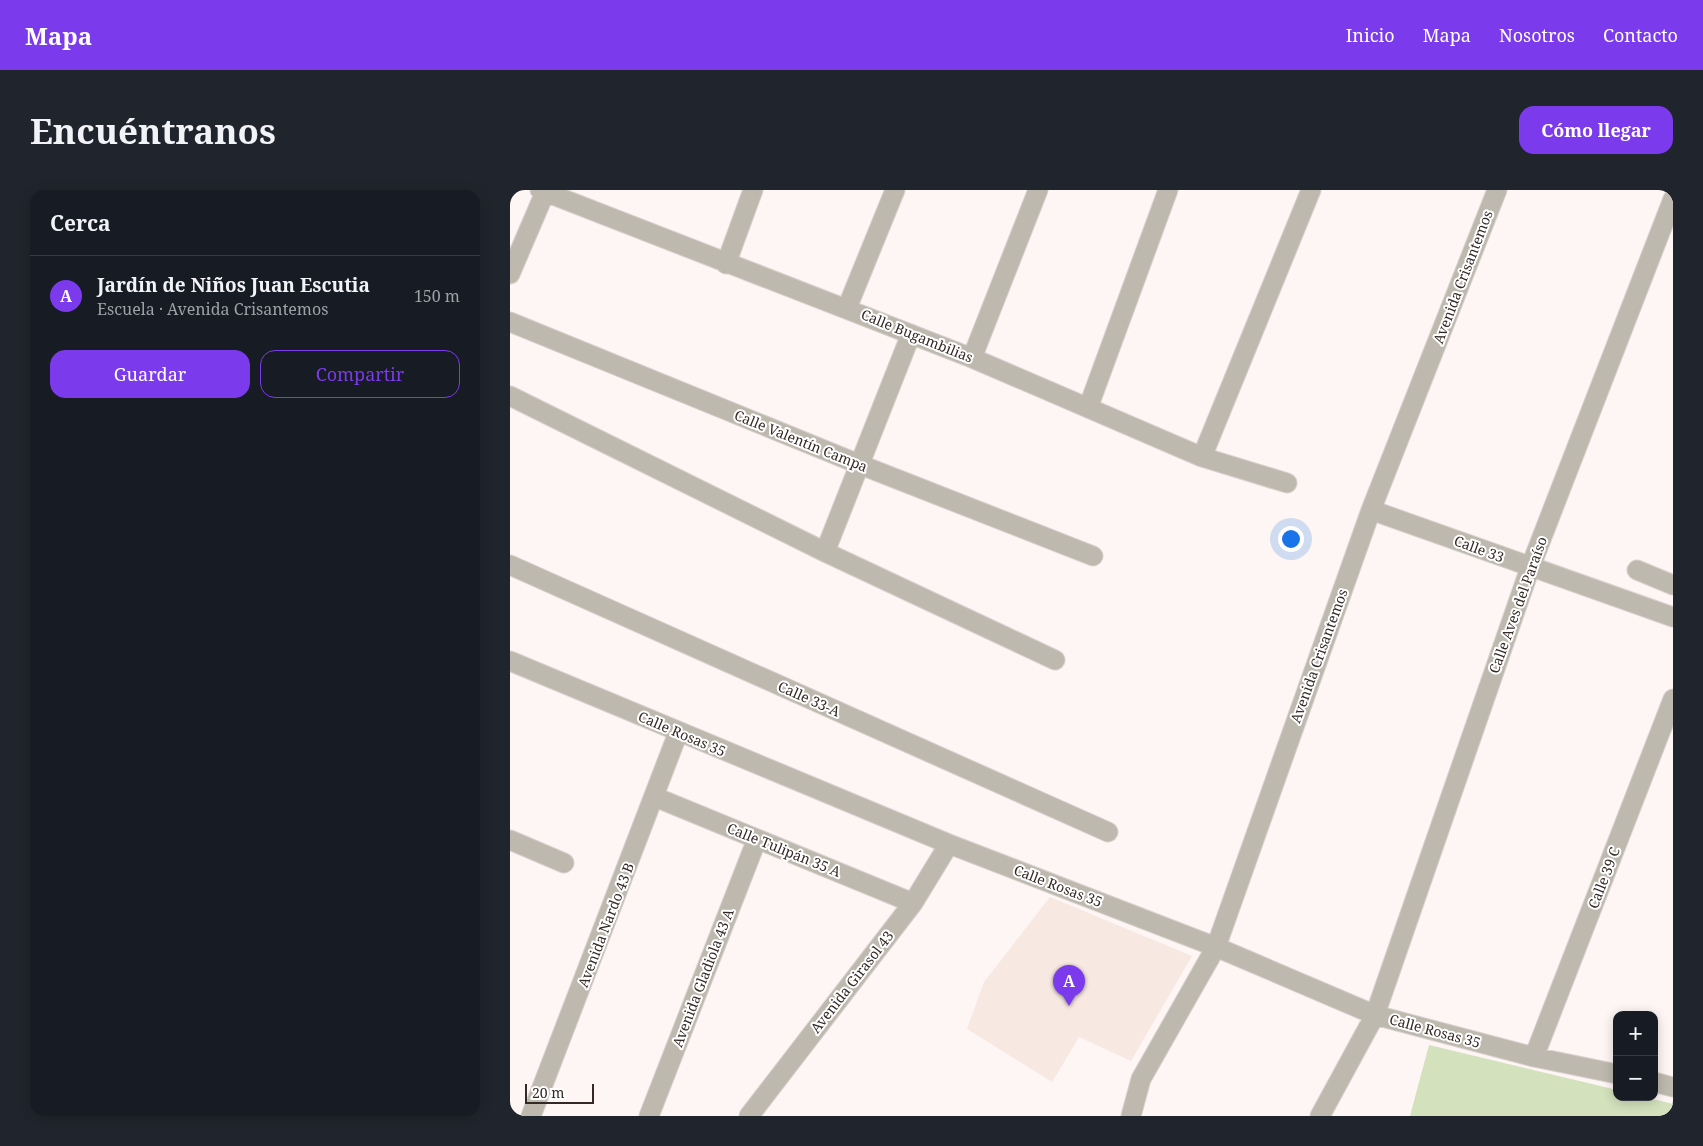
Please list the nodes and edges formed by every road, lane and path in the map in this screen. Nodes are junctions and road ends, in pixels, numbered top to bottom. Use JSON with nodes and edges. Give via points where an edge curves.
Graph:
{"nodes":[{"id":1,"x":754,"y":190,"type":"edge"},
{"id":2,"x":895,"y":190,"type":"edge"},
{"id":3,"x":1038,"y":190,"type":"edge"},
{"id":4,"x":1168,"y":190,"type":"edge"},
{"id":5,"x":1310,"y":190,"type":"edge"},
{"id":6,"x":1497,"y":190,"type":"edge"},
{"id":7,"x":544,"y":191,"type":"edge"},
{"id":8,"x":1673,"y":199,"type":"edge"},
{"id":9,"x":726,"y":264,"type":"junction"},
{"id":10,"x":510,"y":274,"type":"edge"},
{"id":11,"x":847,"y":308,"type":"junction"},
{"id":12,"x":510,"y":322,"type":"edge"},
{"id":13,"x":911,"y":334,"type":"junction"},
{"id":14,"x":972,"y":358,"type":"junction"},
{"id":15,"x":510,"y":396,"type":"edge"},
{"id":16,"x":1088,"y":408,"type":"junction"},
{"id":17,"x":1202,"y":457,"type":"junction"},
{"id":18,"x":861,"y":465,"type":"junction"},
{"id":19,"x":1287,"y":483,"type":"dead end"},
{"id":20,"x":1371,"y":510,"type":"junction"},
{"id":21,"x":825,"y":552,"type":"junction"},
{"id":22,"x":1093,"y":556,"type":"dead end"},
{"id":23,"x":510,"y":565,"type":"edge"},
{"id":24,"x":1530,"y":568,"type":"junction"},
{"id":25,"x":1636,"y":570,"type":"dead end"},
{"id":26,"x":1673,"y":585,"type":"edge"},
{"id":27,"x":1673,"y":617,"type":"edge"},
{"id":28,"x":1055,"y":660,"type":"dead end"},
{"id":29,"x":510,"y":661,"type":"edge"},
{"id":30,"x":1673,"y":699,"type":"edge"},
{"id":31,"x":678,"y":733,"type":"junction"},
{"id":32,"x":655,"y":797,"type":"junction"},
{"id":33,"x":1108,"y":832,"type":"dead end"},
{"id":34,"x":757,"y":839,"type":"junction"},
{"id":35,"x":510,"y":840,"type":"edge"},
{"id":36,"x":949,"y":844,"type":"junction"},
{"id":37,"x":564,"y":863,"type":"dead end"},
{"id":38,"x":913,"y":903,"type":"junction"},
{"id":39,"x":1216,"y":947,"type":"junction"},
{"id":40,"x":1375,"y":1015,"type":"junction"},
{"id":41,"x":1534,"y":1056,"type":"junction"},
{"id":42,"x":1613,"y":1073,"type":"edge"},
{"id":43,"x":1658,"y":1083,"type":"edge"},
{"id":44,"x":1673,"y":1086,"type":"edge"},
{"id":45,"x":532,"y":1116,"type":"edge"},
{"id":46,"x":649,"y":1116,"type":"edge"},
{"id":47,"x":748,"y":1116,"type":"edge"},
{"id":48,"x":1131,"y":1116,"type":"edge"},
{"id":49,"x":1320,"y":1116,"type":"edge"}],
"edges":[{"from":1,"to":9,"type":"street"},
{"from":2,"to":11,"type":"street"},
{"from":3,"to":14,"type":"street"},
{"from":4,"to":16,"type":"street"},
{"from":5,"to":17,"type":"street"},
{"from":6,"to":20,"type":"street","name":"Avenida Crisantemos"},
{"from":7,"to":9,"type":"street","name":"Calle Bugambilias"},
{"from":7,"to":10,"type":"street"},
{"from":8,"to":24,"type":"street","name":"Calle Aves del Paraíso"},
{"from":9,"to":11,"type":"street","name":"Calle Bugambilias"},
{"from":11,"to":13,"type":"street","name":"Calle Bugambilias"},
{"from":12,"to":18,"type":"street","name":"Calle Valentín Campa"},
{"from":13,"to":14,"type":"street","name":"Calle Bugambilias"},
{"from":13,"to":18,"type":"street"},
{"from":14,"to":16,"type":"street","name":"Calle Bugambilias"},
{"from":15,"to":21,"type":"street"},
{"from":16,"to":17,"type":"street","name":"Calle Bugambilias"},
{"from":17,"to":19,"type":"street","name":"Calle Bugambilias"},
{"from":18,"to":21,"type":"street"},
{"from":18,"to":22,"type":"street","name":"Calle Valentín Campa"},
{"from":20,"to":24,"type":"street","name":"Calle 33"},
{"from":20,"to":39,"type":"street","name":"Avenida Crisantemos"},
{"from":21,"to":28,"type":"street"},
{"from":23,"to":33,"type":"street","name":"Calle 33-A"},
{"from":24,"to":27,"type":"street","name":"Calle 33"},
{"from":24,"to":40,"type":"street","name":"Calle Aves del Paraíso"},
{"from":25,"to":26,"type":"street"},
{"from":29,"to":31,"type":"street","name":"Calle Rosas 35"},
{"from":30,"to":41,"type":"street","name":"Calle 39 C"},
{"from":31,"to":32,"type":"street","name":"Avenida Nardo 43 B"},
{"from":31,"to":36,"type":"street","name":"Calle Rosas 35"},
{"from":32,"to":34,"type":"street","name":"Calle Tulipán 35 A"},
{"from":32,"to":45,"type":"street","name":"Avenida Nardo 43 B"},
{"from":34,"to":38,"type":"street","name":"Calle Tulipán 35 A"},
{"from":34,"to":46,"type":"street","name":"Avenida Gladiola 43 A"},
{"from":35,"to":37,"type":"street"},
{"from":36,"to":38,"type":"street","name":"Avenida Girasol 43"},
{"from":36,"to":39,"type":"street","name":"Calle Rosas 35"},
{"from":38,"to":47,"type":"street","name":"Avenida Girasol 43"},
{"from":39,"to":40,"type":"street","name":"Calle Rosas 35"},
{"from":39,"to":48,"type":"street","name":"Avenida Crisantemos","via":[[1142,1079]]},
{"from":40,"to":41,"type":"street","name":"Calle Rosas 35"},
{"from":40,"to":49,"type":"street","name":"Calle Aves del Paraíso"},
{"from":41,"to":42,"type":"street","name":"Calle Rosas 35"},
{"from":43,"to":44,"type":"street"}]}
